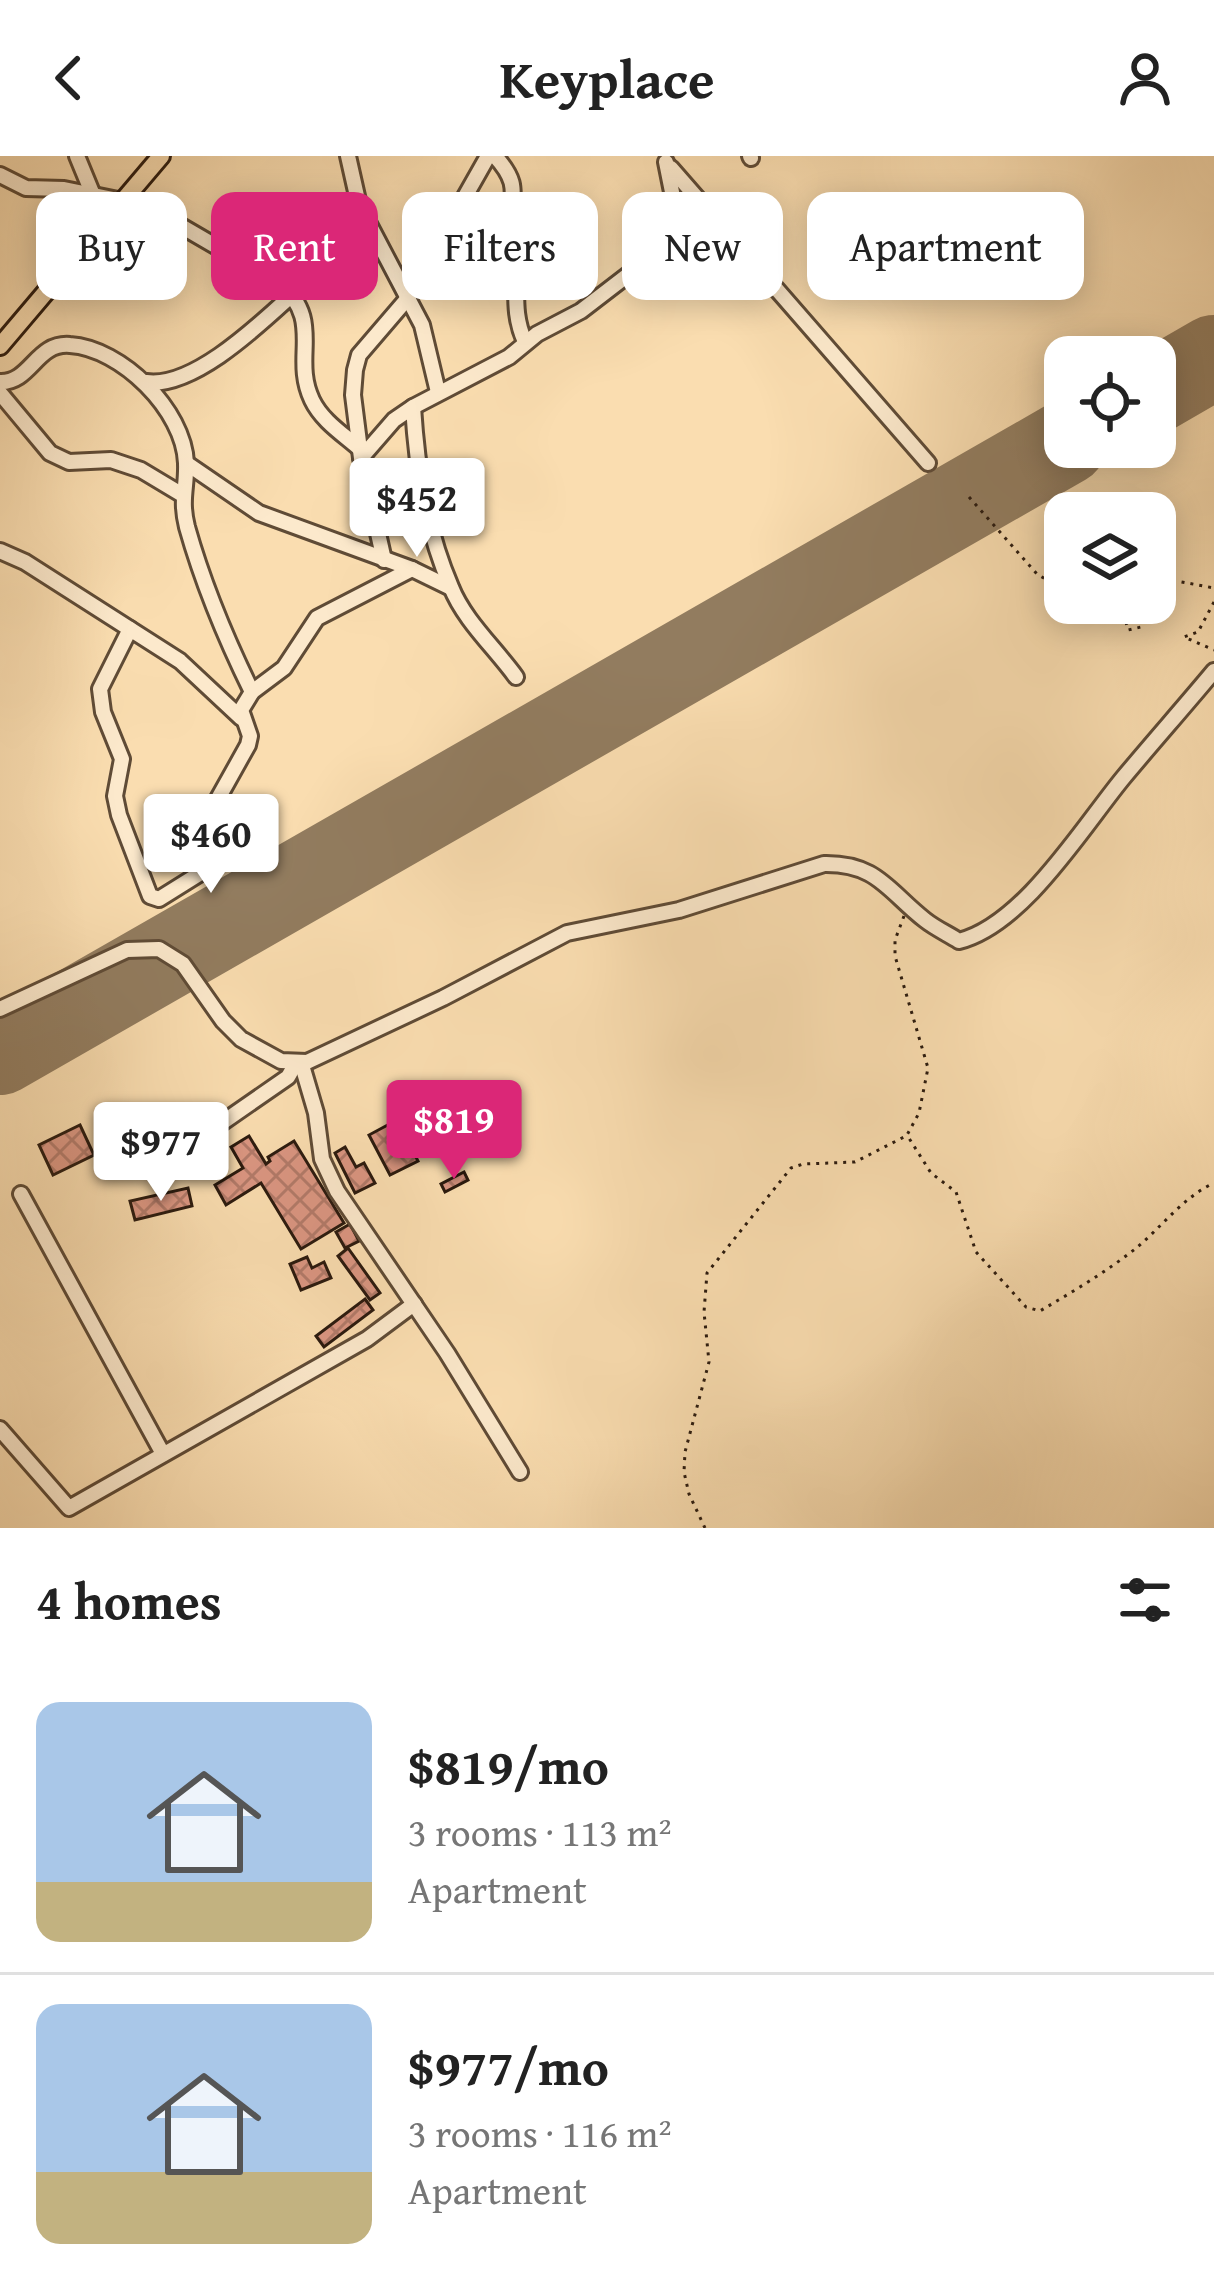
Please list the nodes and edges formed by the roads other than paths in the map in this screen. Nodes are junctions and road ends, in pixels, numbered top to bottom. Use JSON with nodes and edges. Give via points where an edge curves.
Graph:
{"nodes":[{"id":1,"x":77,"y":156,"type":"edge"},
{"id":2,"x":161,"y":156,"type":"edge"},
{"id":3,"x":347,"y":156,"type":"edge"},
{"id":4,"x":491,"y":156,"type":"edge"},
{"id":5,"x":664,"y":159,"type":"edge"},
{"id":6,"x":0,"y":175,"type":"edge"},
{"id":7,"x":64,"y":192,"type":"edge"},
{"id":8,"x":92,"y":192,"type":"edge"},
{"id":9,"x":130,"y":192,"type":"edge"},
{"id":10,"x":470,"y":192,"type":"edge"},
{"id":11,"x":673,"y":192,"type":"edge"},
{"id":12,"x":692,"y":192,"type":"edge"},
{"id":13,"x":622,"y":279,"type":"edge"},
{"id":14,"x":402,"y":291,"type":"edge"},
{"id":15,"x":39,"y":300,"type":"edge"},
{"id":16,"x":287,"y":300,"type":"edge"},
{"id":17,"x":296,"y":300,"type":"edge"},
{"id":18,"x":405,"y":300,"type":"edge"},
{"id":19,"x":406,"y":300,"type":"edge"},
{"id":20,"x":783,"y":300,"type":"edge"},
{"id":21,"x":525,"y":342,"type":"junction"},
{"id":22,"x":0,"y":346,"type":"edge"},
{"id":23,"x":0,"y":382,"type":"edge"},
{"id":24,"x":146,"y":382,"type":"junction"},
{"id":25,"x":438,"y":392,"type":"junction"},
{"id":26,"x":0,"y":393,"type":"edge"},
{"id":27,"x":413,"y":406,"type":"junction"},
{"id":28,"x":360,"y":453,"type":"junction"},
{"id":29,"x":186,"y":463,"type":"junction"},
{"id":30,"x":928,"y":463,"type":"dead end"},
{"id":31,"x":181,"y":494,"type":"junction"},
{"id":32,"x":0,"y":551,"type":"edge"},
{"id":33,"x":384,"y":560,"type":"junction"},
{"id":34,"x":412,"y":569,"type":"junction"},
{"id":35,"x":451,"y":588,"type":"junction"},
{"id":36,"x":130,"y":629,"type":"junction"},
{"id":37,"x":1214,"y":671,"type":"edge"},
{"id":38,"x":516,"y":677,"type":"dead end"},
{"id":39,"x":252,"y":692,"type":"junction"},
{"id":40,"x":241,"y":718,"type":"junction"},
{"id":41,"x":0,"y":1009,"type":"edge"},
{"id":42,"x":298,"y":1062,"type":"junction"},
{"id":43,"x":177,"y":1154,"type":"dead end"},
{"id":44,"x":21,"y":1194,"type":"dead end"},
{"id":45,"x":414,"y":1304,"type":"junction"},
{"id":46,"x":0,"y":1429,"type":"edge"},
{"id":47,"x":164,"y":1454,"type":"junction"},
{"id":48,"x":520,"y":1472,"type":"dead end"}],
"edges":[{"from":1,"to":8,"type":"street"},
{"from":2,"to":9,"type":"main road"},
{"from":3,"to":14,"type":"street","via":[[359,205]]},
{"from":4,"to":10,"type":"street"},
{"from":4,"to":21,"type":"street","via":[[508,170],[515,195],[514,309]]},
{"from":5,"to":11,"type":"street"},
{"from":5,"to":12,"type":"street"},
{"from":6,"to":7,"type":"street"},
{"from":13,"to":21,"type":"street"},
{"from":15,"to":22,"type":"main road"},
{"from":16,"to":24,"type":"street","via":[[240,343],[172,380]]},
{"from":17,"to":28,"type":"street","via":[[306,321],[310,398]]},
{"from":18,"to":28,"type":"street","via":[[359,355],[353,394]]},
{"from":19,"to":25,"type":"street","via":[[429,345]]},
{"from":20,"to":30,"type":"street"},
{"from":21,"to":25,"type":"street"},
{"from":23,"to":24,"type":"street","via":[[23,376],[41,352],[59,345]]},
{"from":24,"to":29,"type":"street"},
{"from":25,"to":27,"type":"street"},
{"from":26,"to":31,"type":"street","via":[[50,453],[69,463],[111,460]]},
{"from":27,"to":28,"type":"street"},
{"from":27,"to":35,"type":"street","via":[[418,475]]},
{"from":28,"to":33,"type":"street"},
{"from":29,"to":31,"type":"street"},
{"from":29,"to":33,"type":"street","via":[[259,513]]},
{"from":31,"to":39,"type":"street","via":[[202,578]]},
{"from":32,"to":36,"type":"street"},
{"from":33,"to":34,"type":"street"},
{"from":34,"to":35,"type":"street"},
{"from":34,"to":39,"type":"street","via":[[317,618],[284,668]]},
{"from":35,"to":38,"type":"street"},
{"from":36,"to":40,"type":"street","via":[[180,661]]},
{"from":36,"to":40,"type":"street","via":[[100,689],[122,759],[118,815],[150,896],[159,899],[199,874],[210,813],[248,745]]},
{"from":37,"to":42,"type":"street","via":[[1034,888],[999,921],[959,941],[868,871],[848,863],[807,868],[679,910],[567,932]]},
{"from":39,"to":40,"type":"street"},
{"from":41,"to":42,"type":"street","via":[[128,950],[159,949],[183,964],[241,1039]]},
{"from":42,"to":43,"type":"street"},
{"from":42,"to":45,"type":"street","via":[[337,1191]]},
{"from":44,"to":47,"type":"street"},
{"from":45,"to":47,"type":"street","via":[[368,1339]]},
{"from":45,"to":48,"type":"street"},
{"from":46,"to":47,"type":"street","via":[[69,1508]]}]}
